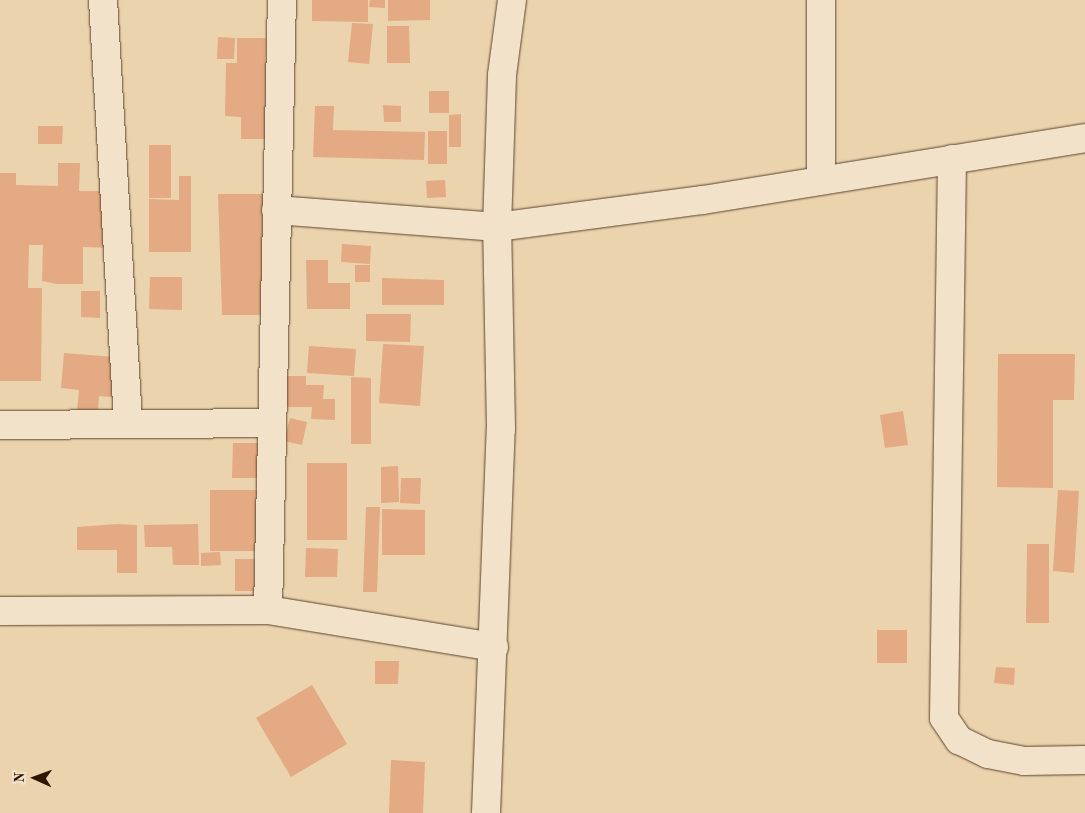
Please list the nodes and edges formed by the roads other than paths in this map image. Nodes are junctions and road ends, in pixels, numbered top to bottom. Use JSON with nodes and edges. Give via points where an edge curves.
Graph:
{"nodes":[{"id":1,"x":104,"y":0,"type":"edge"},
{"id":2,"x":282,"y":0,"type":"edge"},
{"id":3,"x":512,"y":0,"type":"edge"},
{"id":4,"x":820,"y":0,"type":"edge"},
{"id":5,"x":1085,"y":138,"type":"edge"},
{"id":6,"x":952,"y":159,"type":"junction"},
{"id":7,"x":821,"y":180,"type":"junction"},
{"id":8,"x":276,"y":210,"type":"junction"},
{"id":9,"x":497,"y":227,"type":"junction"},
{"id":10,"x":128,"y":424,"type":"junction"},
{"id":11,"x":271,"y":424,"type":"junction"},
{"id":12,"x":0,"y":425,"type":"edge"},
{"id":13,"x":268,"y":610,"type":"junction"},
{"id":14,"x":0,"y":611,"type":"edge"},
{"id":15,"x":494,"y":647,"type":"junction"},
{"id":16,"x":1085,"y":760,"type":"edge"},
{"id":17,"x":486,"y":813,"type":"edge"}],
"edges":[{"from":1,"to":10,"type":"street"},
{"from":2,"to":8,"type":"street"},
{"from":3,"to":9,"type":"street","via":[[502,76]]},
{"from":4,"to":7,"type":"street"},
{"from":5,"to":6,"type":"street"},
{"from":6,"to":7,"type":"street"},
{"from":6,"to":16,"type":"street","via":[[944,718],[959,740],[988,754],[1024,760]]},
{"from":7,"to":9,"type":"street"},
{"from":8,"to":9,"type":"street"},
{"from":8,"to":11,"type":"street"},
{"from":9,"to":15,"type":"street","via":[[501,429]]},
{"from":10,"to":11,"type":"street"},
{"from":10,"to":12,"type":"street"},
{"from":11,"to":13,"type":"street"},
{"from":13,"to":14,"type":"street"},
{"from":13,"to":15,"type":"street"},
{"from":15,"to":17,"type":"street"}]}
